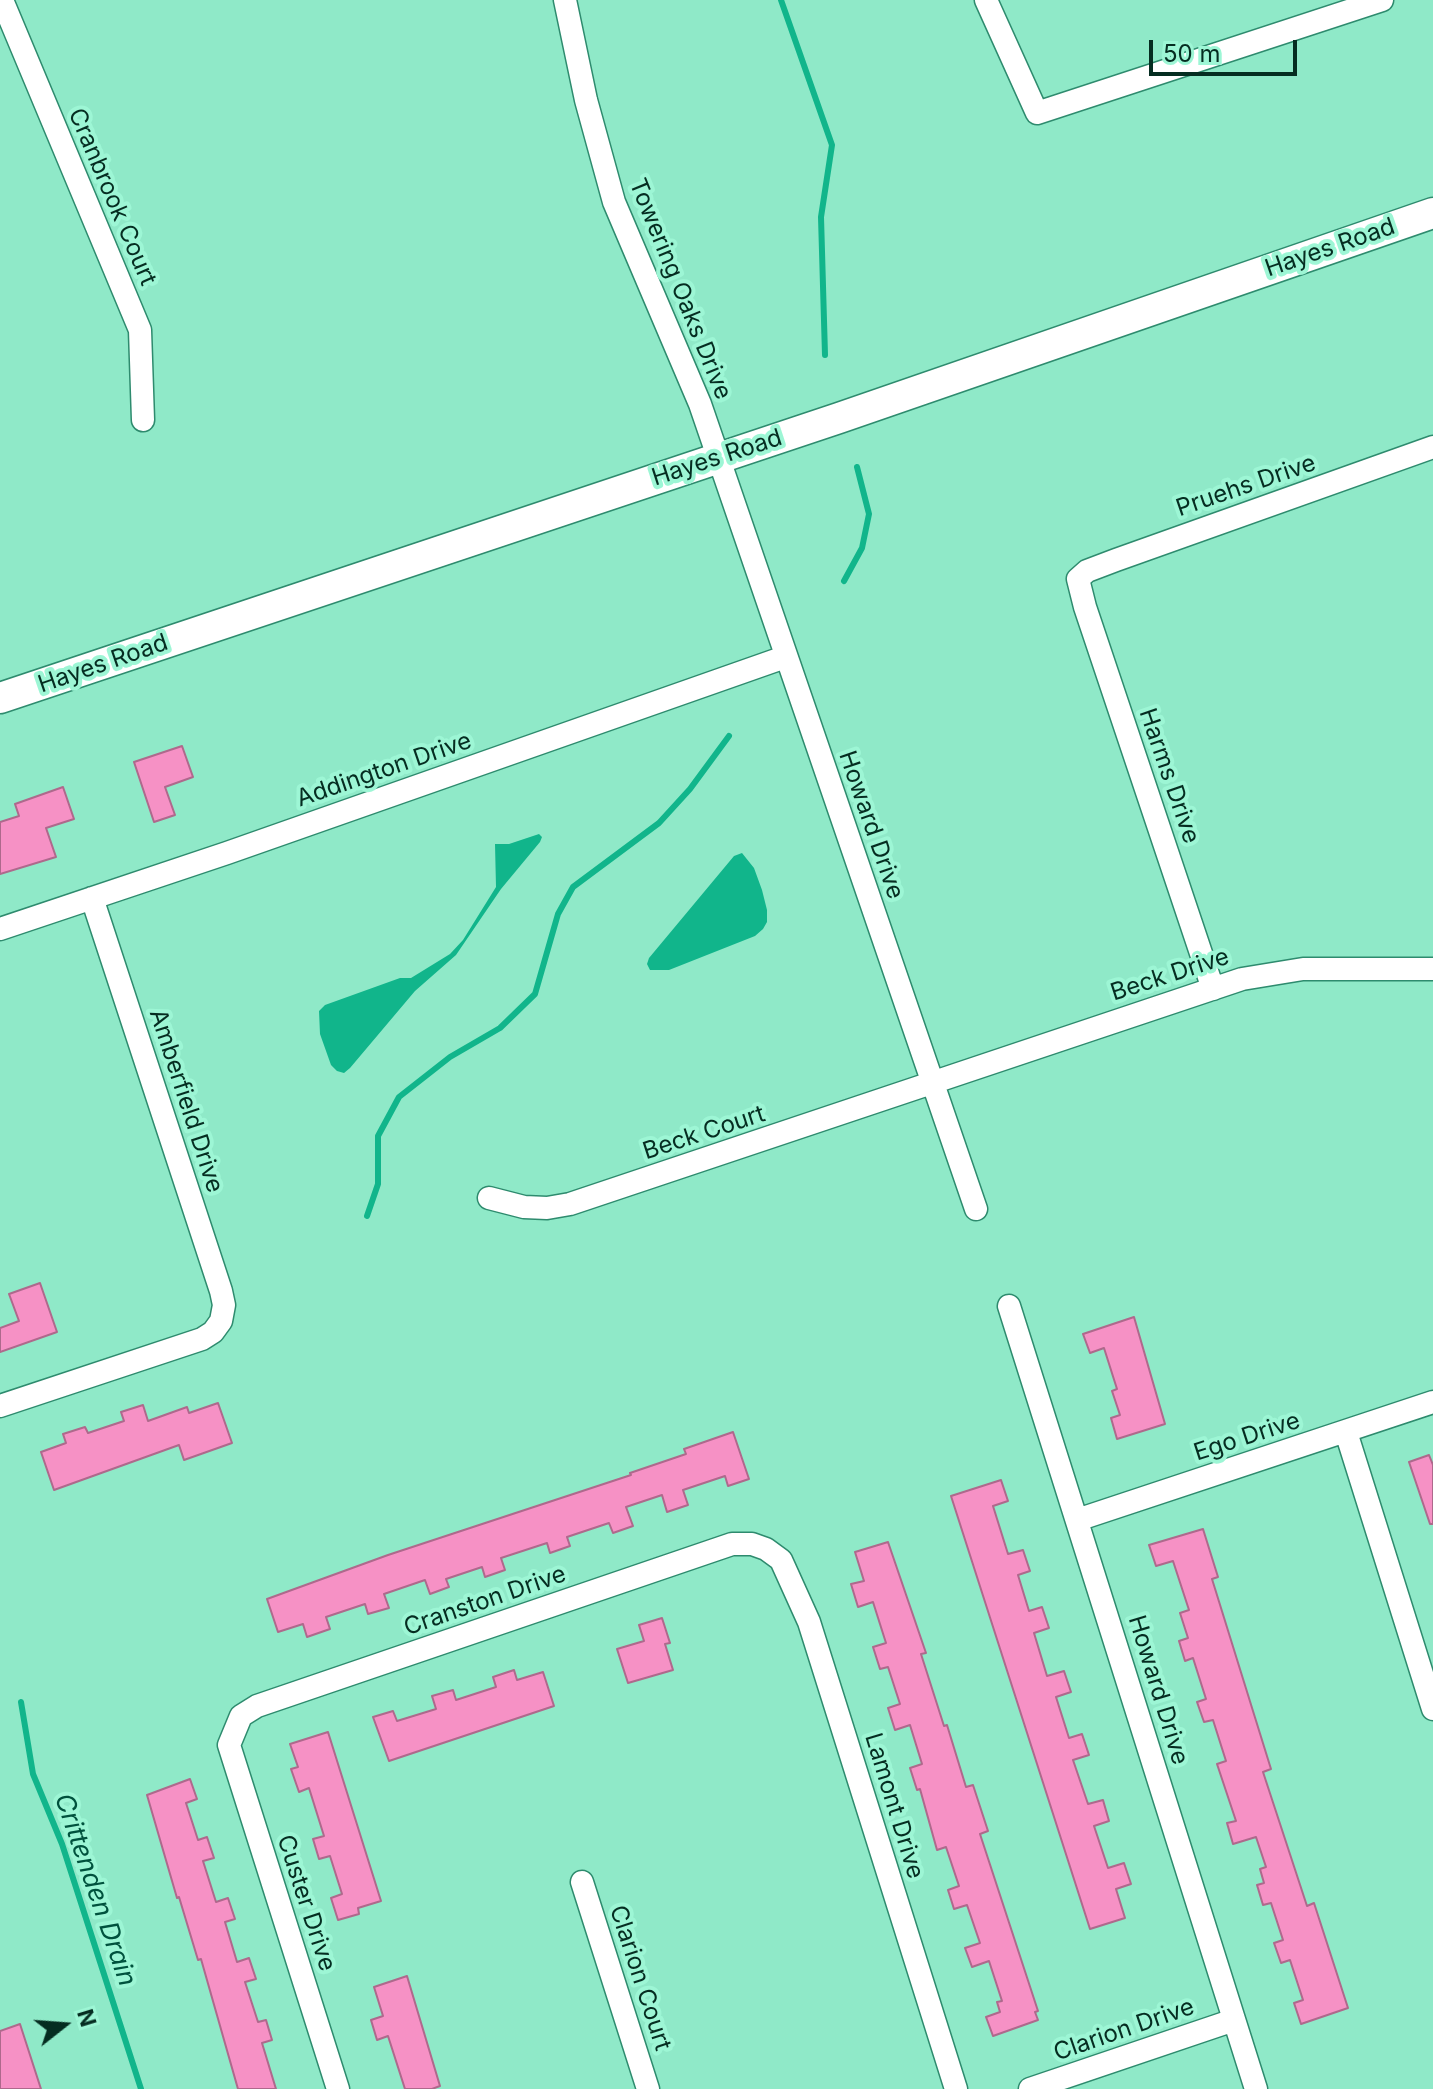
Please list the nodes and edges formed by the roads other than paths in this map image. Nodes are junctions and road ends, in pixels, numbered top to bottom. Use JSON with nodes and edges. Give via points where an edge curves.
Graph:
{"nodes":[{"id":1,"x":2,"y":0,"type":"edge"},
{"id":2,"x":565,"y":0,"type":"edge"},
{"id":3,"x":986,"y":0,"type":"edge"},
{"id":4,"x":1382,"y":0,"type":"edge"},
{"id":5,"x":1433,"y":213,"type":"edge"},
{"id":6,"x":143,"y":420,"type":"dead end"},
{"id":7,"x":1433,"y":447,"type":"edge"},
{"id":8,"x":718,"y":457,"type":"junction"},
{"id":9,"x":1078,"y":579,"type":"joint"},
{"id":10,"x":785,"y":657,"type":"junction"},
{"id":11,"x":0,"y":698,"type":"edge"},
{"id":12,"x":92,"y":898,"type":"junction"},
{"id":13,"x":0,"y":929,"type":"edge"},
{"id":14,"x":1433,"y":969,"type":"edge"},
{"id":15,"x":1213,"y":989,"type":"junction"},
{"id":16,"x":933,"y":1084,"type":"junction"},
{"id":17,"x":489,"y":1198,"type":"dead end"},
{"id":18,"x":976,"y":1209,"type":"dead end"},
{"id":19,"x":1009,"y":1306,"type":"dead end"},
{"id":20,"x":1433,"y":1402,"type":"edge"},
{"id":21,"x":0,"y":1406,"type":"edge"},
{"id":22,"x":1346,"y":1432,"type":"junction"},
{"id":23,"x":1077,"y":1520,"type":"junction"},
{"id":24,"x":766,"y":1549,"type":"joint"},
{"id":25,"x":1432,"y":1703,"type":"edge"},
{"id":26,"x":232,"y":1732,"type":"joint"},
{"id":27,"x":582,"y":1882,"type":"dead end"},
{"id":28,"x":1234,"y":2020,"type":"junction"},
{"id":29,"x":338,"y":2089,"type":"edge"},
{"id":30,"x":648,"y":2089,"type":"edge"},
{"id":31,"x":956,"y":2089,"type":"edge"},
{"id":32,"x":1030,"y":2089,"type":"edge"},
{"id":33,"x":1256,"y":2089,"type":"edge"}],
"edges":[{"from":1,"to":6,"type":"street","name":"Cranbrook Court","via":[[140,330]]},
{"from":2,"to":8,"type":"street","name":"Towering Oaks Drive","via":[[614,202]]},
{"from":3,"to":4,"type":"street","via":[[1037,113]]},
{"from":5,"to":8,"type":"street","name":"Hayes Road"},
{"from":7,"to":9,"type":"street","name":"Pruehs Drive","via":[[1116,560]]},
{"from":8,"to":10,"type":"street","name":"Howard Drive"},
{"from":8,"to":11,"type":"street","name":"Hayes Road"},
{"from":9,"to":15,"type":"street","name":"Harms Drive"},
{"from":10,"to":12,"type":"street","name":"Addington Drive"},
{"from":10,"to":16,"type":"street","name":"Howard Drive"},
{"from":12,"to":13,"type":"street","name":"Addington Drive"},
{"from":12,"to":21,"type":"street","name":"Amberfield Drive","via":[[224,1305],[221,1321],[202,1339]]},
{"from":14,"to":15,"type":"street","name":"Beck Drive","via":[[1303,969]]},
{"from":15,"to":16,"type":"street","name":"Beck Drive"},
{"from":16,"to":17,"type":"street","name":"Beck Court","via":[[570,1204],[524,1207]]},
{"from":16,"to":18,"type":"street","name":"Howard Drive"},
{"from":19,"to":23,"type":"street","name":"Howard Drive"},
{"from":20,"to":22,"type":"street","name":"Ego Drive"},
{"from":22,"to":23,"type":"street","name":"Ego Drive"},
{"from":22,"to":25,"type":"street"},
{"from":23,"to":28,"type":"street","name":"Howard Drive"},
{"from":24,"to":26,"type":"street","name":"Cranston Drive","via":[[732,1544],[257,1706],[241,1716]]},
{"from":24,"to":31,"type":"street","name":"Lamont Drive","via":[[781,1560],[809,1622]]},
{"from":26,"to":29,"type":"street","name":"Custer Drive","via":[[229,1745]]},
{"from":27,"to":30,"type":"street","name":"Clarion Court"},
{"from":28,"to":32,"type":"street","name":"Clarion Drive"},
{"from":28,"to":33,"type":"street","name":"Howard Drive"}]}
